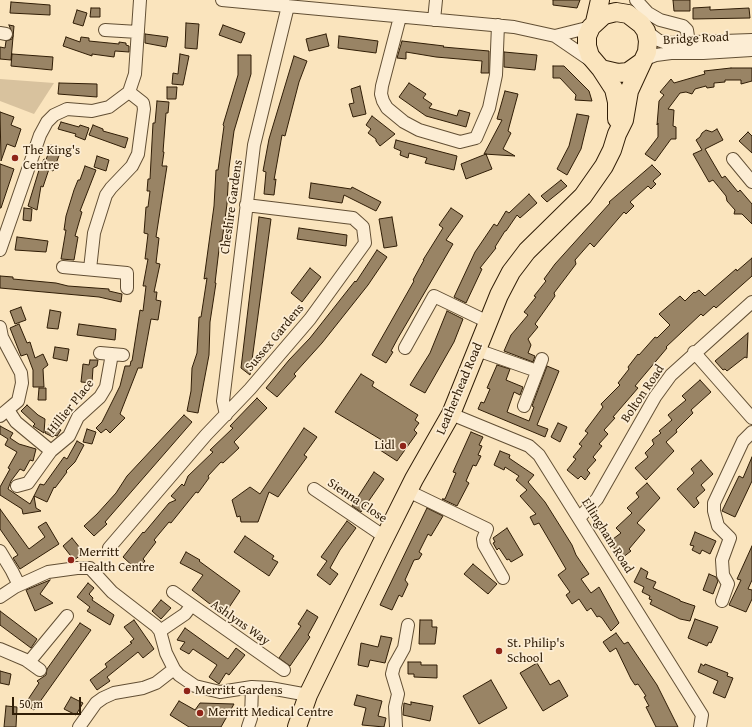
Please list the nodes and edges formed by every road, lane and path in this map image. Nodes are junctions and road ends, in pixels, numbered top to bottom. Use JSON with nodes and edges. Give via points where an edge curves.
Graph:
{"nodes":[{"id":1,"x":140,"y":0,"type":"edge"},
{"id":2,"x":222,"y":0,"type":"edge"},
{"id":3,"x":436,"y":0,"type":"edge"},
{"id":4,"x":600,"y":0,"type":"edge"},
{"id":5,"x":282,"y":4,"type":"edge"},
{"id":6,"x":628,"y":5,"type":"edge"},
{"id":7,"x":400,"y":17,"type":"junction"},
{"id":8,"x":434,"y":20,"type":"junction"},
{"id":9,"x":593,"y":24,"type":"junction"},
{"id":10,"x":498,"y":26,"type":"junction"},
{"id":11,"x":105,"y":30,"type":"dead end"},
{"id":12,"x":646,"y":31,"type":"junction"},
{"id":13,"x":138,"y":32,"type":"junction"},
{"id":14,"x":555,"y":36,"type":"junction"},
{"id":15,"x":752,"y":40,"type":"edge"},
{"id":16,"x":689,"y":43,"type":"junction"},
{"id":17,"x":752,"y":50,"type":"edge"},
{"id":18,"x":642,"y":61,"type":"junction"},
{"id":19,"x":598,"y":66,"type":"junction"},
{"id":20,"x":129,"y":92,"type":"junction"},
{"id":21,"x":617,"y":134,"type":"junction"},
{"id":22,"x":733,"y":159,"type":"dead end"},
{"id":23,"x":752,"y":182,"type":"edge"},
{"id":24,"x":246,"y":205,"type":"junction"},
{"id":25,"x":0,"y":250,"type":"edge"},
{"id":26,"x":63,"y":267,"type":"dead end"},
{"id":27,"x":90,"y":269,"type":"junction"},
{"id":28,"x":127,"y":288,"type":"dead end"},
{"id":29,"x":752,"y":302,"type":"edge"},
{"id":30,"x":488,"y":322,"type":"junction"},
{"id":31,"x":1,"y":335,"type":"edge"},
{"id":32,"x":405,"y":348,"type":"dead end"},
{"id":33,"x":477,"y":350,"type":"junction"},
{"id":34,"x":100,"y":352,"type":"dead end"},
{"id":35,"x":694,"y":352,"type":"junction"},
{"id":36,"x":542,"y":358,"type":"dead end"},
{"id":37,"x":537,"y":372,"type":"junction"},
{"id":38,"x":524,"y":406,"type":"dead end"},
{"id":39,"x":4,"y":413,"type":"edge"},
{"id":40,"x":451,"y":414,"type":"junction"},
{"id":41,"x":226,"y":415,"type":"junction"},
{"id":42,"x":752,"y":418,"type":"edge"},
{"id":43,"x":752,"y":432,"type":"edge"},
{"id":44,"x":50,"y":451,"type":"junction"},
{"id":45,"x":17,"y":486,"type":"dead end"},
{"id":46,"x":314,"y":489,"type":"dead end"},
{"id":47,"x":408,"y":491,"type":"junction"},
{"id":48,"x":579,"y":518,"type":"junction"},
{"id":49,"x":385,"y":536,"type":"junction"},
{"id":50,"x":109,"y":548,"type":"dead end"},
{"id":51,"x":0,"y":551,"type":"edge"},
{"id":52,"x":503,"y":578,"type":"dead end"},
{"id":53,"x":19,"y":585,"type":"junction"},
{"id":54,"x":173,"y":592,"type":"dead end"},
{"id":55,"x":0,"y":597,"type":"edge"},
{"id":56,"x":188,"y":599,"type":"junction"},
{"id":57,"x":722,"y":601,"type":"dead end"},
{"id":58,"x":67,"y":616,"type":"dead end"},
{"id":59,"x":408,"y":625,"type":"dead end"},
{"id":60,"x":160,"y":631,"type":"junction"},
{"id":61,"x":0,"y":649,"type":"edge"},
{"id":62,"x":29,"y":662,"type":"junction"},
{"id":63,"x":174,"y":668,"type":"junction"},
{"id":64,"x":40,"y":670,"type":"dead end"},
{"id":65,"x":284,"y":670,"type":"dead end"},
{"id":66,"x":252,"y":687,"type":"junction"},
{"id":67,"x":308,"y":695,"type":"junction"},
{"id":68,"x":79,"y":727,"type":"edge"},
{"id":69,"x":248,"y":727,"type":"edge"},
{"id":70,"x":297,"y":727,"type":"edge"},
{"id":71,"x":396,"y":727,"type":"edge"},
{"id":72,"x":700,"y":727,"type":"edge"}],
"edges":[{"from":1,"to":13,"type":"street"},
{"from":2,"to":5,"type":"street"},
{"from":3,"to":8,"type":"street"},
{"from":4,"to":9,"type":"highway"},
{"from":5,"to":7,"type":"street"},
{"from":5,"to":24,"type":"street","name":"Cheshire Gardens","via":[[254,145]]},
{"from":6,"to":9,"type":"highway","via":[[604,15]]},
{"from":6,"to":12,"type":"highway"},
{"from":6,"to":16,"type":"street","via":[[660,20],[683,26],[687,30]]},
{"from":7,"to":8,"type":"street"},
{"from":7,"to":10,"type":"street","via":[[382,86],[383,101],[387,108],[404,122],[419,130],[460,142],[476,138],[489,108],[496,75]]},
{"from":8,"to":10,"type":"street"},
{"from":9,"to":14,"type":"street"},
{"from":9,"to":19,"type":"highway","via":[[587,46],[590,56]]},
{"from":10,"to":14,"type":"street"},
{"from":11,"to":13,"type":"street"},
{"from":12,"to":16,"type":"street","name":"Bridge Road","via":[[666,43]]},
{"from":12,"to":18,"type":"highway","via":[[647,52]]},
{"from":13,"to":20,"type":"street","via":[[135,74]]},
{"from":14,"to":19,"type":"street"},
{"from":15,"to":16,"type":"street","name":"Bridge Road"},
{"from":17,"to":18,"type":"street","name":"Bridge Road","via":[[671,52]]},
{"from":18,"to":19,"type":"highway","via":[[628,72],[618,74]]},
{"from":18,"to":21,"type":"highway","name":"Leatherhead Road","via":[[629,90],[624,120]]},
{"from":19,"to":21,"type":"highway","via":[[614,89],[617,102]]},
{"from":20,"to":25,"type":"street","via":[[109,108],[92,111],[67,109],[54,115],[47,122],[40,135]]},
{"from":20,"to":27,"type":"street","via":[[142,103],[144,109],[138,154],[132,166],[106,195],[94,233]]},
{"from":21,"to":30,"type":"highway","name":"Leatherhead Road","via":[[604,166],[591,185],[566,214],[527,251],[511,272]]},
{"from":22,"to":23,"type":"street"},
{"from":24,"to":41,"type":"street","name":"Cheshire Gardens","via":[[223,401]]},
{"from":24,"to":41,"type":"street","name":"Sussex Gardens","via":[[353,218],[363,227],[365,243],[310,319]]},
{"from":26,"to":27,"type":"street"},
{"from":27,"to":28,"type":"street","via":[[127,273]]},
{"from":29,"to":35,"type":"street","name":"Bolton Road"},
{"from":30,"to":32,"type":"street","via":[[434,296]]},
{"from":30,"to":33,"type":"highway","name":"Leatherhead Road"},
{"from":31,"to":39,"type":"street","via":[[22,373],[18,401]]},
{"from":33,"to":37,"type":"street"},
{"from":33,"to":40,"type":"highway","name":"Leatherhead Road"},
{"from":34,"to":44,"type":"street","name":"Hillier Place","via":[[117,354],[106,387],[100,397],[78,417],[69,436]]},
{"from":35,"to":42,"type":"street"},
{"from":35,"to":48,"type":"street","name":"Bolton Road","via":[[670,375],[647,410],[597,500]]},
{"from":36,"to":37,"type":"street"},
{"from":37,"to":38,"type":"street"},
{"from":39,"to":44,"type":"street","name":"Hillier Place"},
{"from":40,"to":47,"type":"highway","name":"Leatherhead Road"},
{"from":40,"to":48,"type":"street","name":"Ellingham Road","via":[[535,449]]},
{"from":41,"to":50,"type":"street","name":"Sussex Gardens"},
{"from":43,"to":57,"type":"street","via":[[743,441],[714,503],[718,526],[730,538],[722,560],[723,575],[728,584]]},
{"from":44,"to":45,"type":"street","name":"Hillier Place","via":[[28,483]]},
{"from":46,"to":49,"type":"street","name":"Sienna Close"},
{"from":47,"to":49,"type":"highway","name":"Leatherhead Road"},
{"from":47,"to":52,"type":"street","via":[[487,529],[483,539],[484,545]]},
{"from":48,"to":72,"type":"street","name":"Ellingham Road","via":[[702,715]]},
{"from":49,"to":67,"type":"highway","name":"Leatherhead Road"},
{"from":51,"to":53,"type":"street"},
{"from":53,"to":55,"type":"street"},
{"from":53,"to":60,"type":"street","via":[[48,572],[90,568],[112,592]]},
{"from":54,"to":56,"type":"street","name":"Ashlyns Way"},
{"from":56,"to":60,"type":"street","name":"Ashlyns Way","via":[[185,614]]},
{"from":56,"to":65,"type":"street","name":"Ashlyns Way","via":[[272,666]]},
{"from":58,"to":62,"type":"street"},
{"from":59,"to":71,"type":"street","via":[[404,648],[392,674],[398,694],[395,707]]},
{"from":60,"to":63,"type":"street","via":[[166,653]]},
{"from":61,"to":62,"type":"street"},
{"from":62,"to":64,"type":"street"},
{"from":63,"to":66,"type":"street","via":[[191,684],[209,690],[220,692]]},
{"from":63,"to":68,"type":"street","via":[[156,683],[103,698],[96,703]]},
{"from":66,"to":67,"type":"street","via":[[284,689]]},
{"from":66,"to":69,"type":"street","via":[[251,718]]},
{"from":67,"to":70,"type":"highway","name":"Leatherhead Road"}]}
